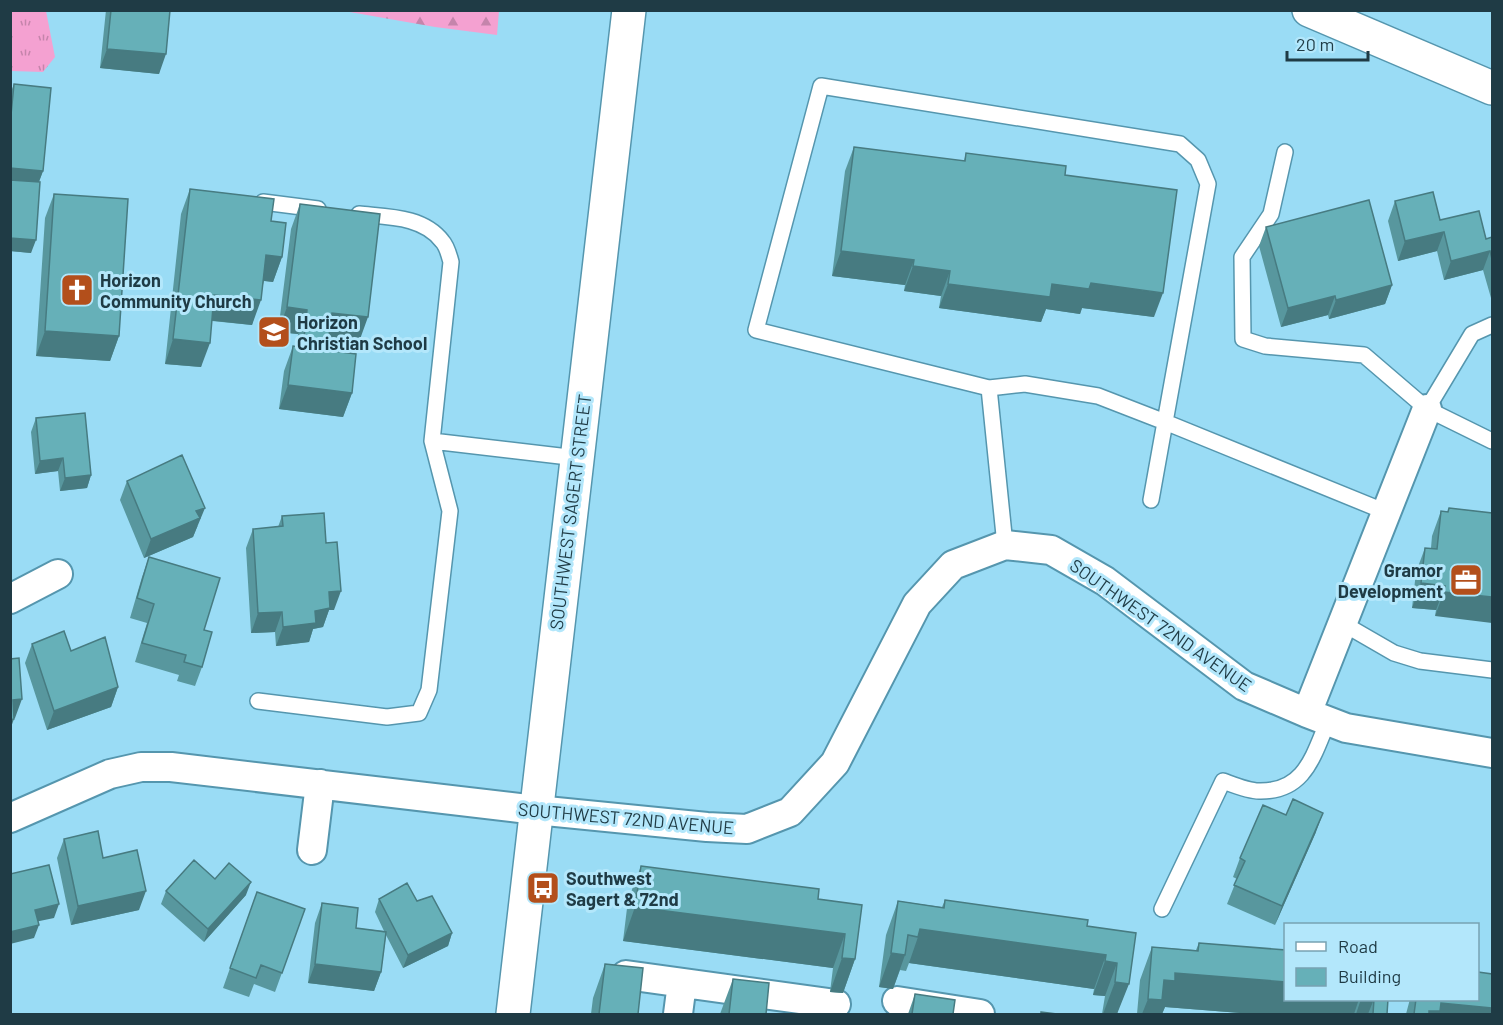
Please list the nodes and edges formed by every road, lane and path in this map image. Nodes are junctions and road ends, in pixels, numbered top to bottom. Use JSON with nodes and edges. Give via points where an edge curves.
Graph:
{"nodes":[{"id":1,"x":629,"y":10,"type":"edge"},
{"id":2,"x":1309,"y":10,"type":"edge"},
{"id":3,"x":1492,"y":88,"type":"edge"},
{"id":4,"x":1285,"y":152,"type":"dead end"},
{"id":5,"x":263,"y":202,"type":"edge"},
{"id":6,"x":1492,"y":325,"type":"edge"},
{"id":7,"x":989,"y":388,"type":"junction"},
{"id":8,"x":1427,"y":409,"type":"junction"},
{"id":9,"x":1165,"y":422,"type":"junction"},
{"id":10,"x":432,"y":441,"type":"junction"},
{"id":11,"x":1492,"y":441,"type":"edge"},
{"id":12,"x":577,"y":458,"type":"junction"},
{"id":13,"x":1151,"y":500,"type":"dead end"},
{"id":14,"x":1386,"y":512,"type":"junction"},
{"id":15,"x":1005,"y":545,"type":"junction"},
{"id":16,"x":58,"y":574,"type":"dead end"},
{"id":17,"x":10,"y":599,"type":"edge"},
{"id":18,"x":1342,"y":623,"type":"junction"},
{"id":19,"x":1492,"y":670,"type":"edge"},
{"id":20,"x":258,"y":701,"type":"dead end"},
{"id":21,"x":1318,"y":717,"type":"junction"},
{"id":22,"x":1492,"y":753,"type":"edge"},
{"id":23,"x":320,"y":784,"type":"junction"},
{"id":24,"x":536,"y":810,"type":"junction"},
{"id":25,"x":10,"y":818,"type":"edge"},
{"id":26,"x":312,"y":850,"type":"dead end"},
{"id":27,"x":1162,"y":909,"type":"dead end"},
{"id":28,"x":626,"y":975,"type":"edge"},
{"id":29,"x":682,"y":983,"type":"junction"},
{"id":30,"x":897,"y":1001,"type":"dead end"},
{"id":31,"x":836,"y":1004,"type":"dead end"},
{"id":32,"x":513,"y":1014,"type":"edge"},
{"id":33,"x":678,"y":1014,"type":"edge"},
{"id":34,"x":980,"y":1014,"type":"edge"}],
"edges":[{"from":1,"to":12,"type":"main road","name":"SOUTHWEST SAGERT STREET"},
{"from":2,"to":3,"type":"main road"},
{"from":4,"to":8,"type":"lane","via":[[1271,214],[1242,257],[1243,339],[1265,346],[1364,355]]},
{"from":5,"to":10,"type":"lane","via":[[404,219],[427,226],[443,242],[451,262]]},
{"from":6,"to":8,"type":"lane","via":[[1472,334]]},
{"from":7,"to":9,"type":"lane","via":[[1024,384],[1069,390],[1098,396]]},
{"from":7,"to":9,"type":"lane","via":[[756,330],[821,86],[1180,144],[1198,160],[1208,184]]},
{"from":7,"to":15,"type":"lane"},
{"from":8,"to":11,"type":"lane"},
{"from":8,"to":14,"type":"street"},
{"from":9,"to":13,"type":"lane"},
{"from":9,"to":14,"type":"lane"},
{"from":10,"to":12,"type":"lane"},
{"from":10,"to":20,"type":"lane","via":[[450,511],[429,690],[419,713],[387,717]]},
{"from":12,"to":24,"type":"main road","name":"SOUTHWEST SAGERT STREET"},
{"from":14,"to":18,"type":"street"},
{"from":15,"to":21,"type":"street","name":"SOUTHWEST 72ND AVENUE","via":[[1051,550],[1105,581],[1244,686]]},
{"from":15,"to":24,"type":"street","name":"SOUTHWEST 72ND AVENUE","via":[[953,565],[916,604],[835,763],[790,812],[747,829]]},
{"from":16,"to":17,"type":"street"},
{"from":18,"to":19,"type":"lane","via":[[1412,659]]},
{"from":18,"to":21,"type":"street"},
{"from":21,"to":22,"type":"street","name":"SOUTHWEST 72ND AVENUE","via":[[1346,728]]},
{"from":21,"to":27,"type":"lane","via":[[1307,769],[1284,788],[1258,791],[1223,782]]},
{"from":23,"to":24,"type":"street","name":"SOUTHWEST 72ND AVENUE"},
{"from":23,"to":25,"type":"street","name":"SOUTHWEST 72ND AVENUE","via":[[141,767],[110,774]]},
{"from":23,"to":26,"type":"street"},
{"from":24,"to":32,"type":"main road","name":"SOUTHWEST SAGERT STREET"},
{"from":28,"to":29,"type":"street"},
{"from":29,"to":31,"type":"street"},
{"from":29,"to":33,"type":"street"},
{"from":30,"to":34,"type":"street"}]}
